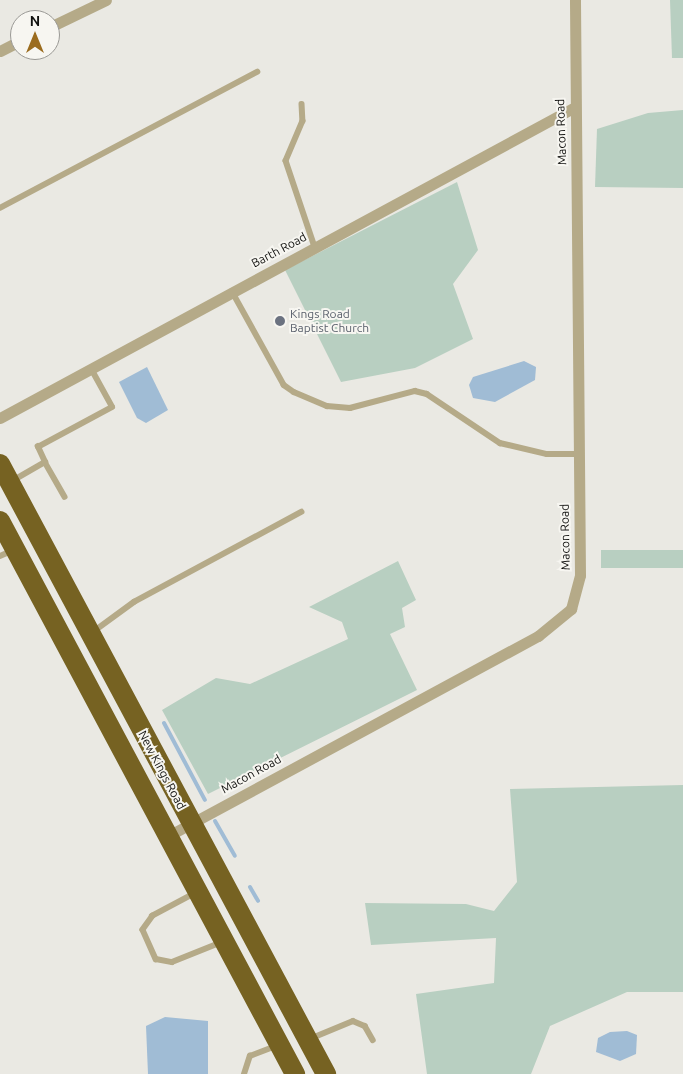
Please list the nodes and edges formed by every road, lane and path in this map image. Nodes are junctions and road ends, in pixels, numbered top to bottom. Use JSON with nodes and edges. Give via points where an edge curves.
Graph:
{"nodes":[{"id":1,"x":106,"y":0,"type":"edge"},
{"id":2,"x":575,"y":0,"type":"edge"},
{"id":3,"x":60,"y":22,"type":"edge"},
{"id":4,"x":257,"y":72,"type":"dead end"},
{"id":5,"x":302,"y":104,"type":"dead end"},
{"id":6,"x":573,"y":108,"type":"junction"},
{"id":7,"x":0,"y":208,"type":"edge"},
{"id":8,"x":316,"y":246,"type":"junction"},
{"id":9,"x":232,"y":292,"type":"junction"},
{"id":10,"x":91,"y":369,"type":"junction"},
{"id":11,"x":0,"y":418,"type":"edge"},
{"id":12,"x":578,"y":454,"type":"junction"},
{"id":13,"x":45,"y":462,"type":"junction"},
{"id":14,"x":0,"y":464,"type":"edge"},
{"id":15,"x":10,"y":482,"type":"junction"},
{"id":16,"x":65,"y":497,"type":"dead end"},
{"id":17,"x":301,"y":512,"type":"dead end"},
{"id":18,"x":0,"y":521,"type":"edge"},
{"id":19,"x":7,"y":552,"type":"edge"},
{"id":20,"x":90,"y":635,"type":"junction"},
{"id":21,"x":190,"y":824,"type":"junction"},
{"id":22,"x":168,"y":836,"type":"junction"},
{"id":23,"x":198,"y":892,"type":"junction"},
{"id":24,"x":212,"y":918,"type":"junction"},
{"id":25,"x":224,"y":941,"type":"junction"},
{"id":26,"x":305,"y":1036,"type":"junction"},
{"id":27,"x":373,"y":1040,"type":"dead end"},
{"id":28,"x":280,"y":1045,"type":"junction"},
{"id":29,"x":244,"y":1074,"type":"edge"},
{"id":30,"x":295,"y":1074,"type":"edge"},
{"id":31,"x":310,"y":1074,"type":"edge"},
{"id":32,"x":326,"y":1074,"type":"edge"}],
"edges":[{"from":1,"to":3,"type":"street"},
{"from":2,"to":6,"type":"street","name":"Macon Road"},
{"from":4,"to":7,"type":"lane"},
{"from":5,"to":8,"type":"lane","via":[[303,121],[286,161]]},
{"from":6,"to":8,"type":"street","name":"Barth Road"},
{"from":6,"to":12,"type":"street","name":"Macon Road"},
{"from":8,"to":9,"type":"street","name":"Barth Road"},
{"from":9,"to":10,"type":"street","name":"Barth Road"},
{"from":9,"to":12,"type":"lane","via":[[284,386],[327,406],[350,408],[415,391],[427,394],[500,443],[547,454]]},
{"from":10,"to":11,"type":"street","name":"Barth Road"},
{"from":10,"to":13,"type":"lane","via":[[112,407],[38,447]]},
{"from":12,"to":21,"type":"street","name":"Macon Road","via":[[580,575],[578,592],[564,619]]},
{"from":13,"to":15,"type":"lane"},
{"from":13,"to":16,"type":"lane"},
{"from":14,"to":15,"type":"highway","name":"New Kings Road"},
{"from":15,"to":20,"type":"highway","name":"New Kings Road"},
{"from":17,"to":20,"type":"lane","via":[[134,602]]},
{"from":18,"to":19,"type":"highway","name":"New Kings Road"},
{"from":19,"to":22,"type":"highway","name":"New Kings Road"},
{"from":20,"to":21,"type":"highway","name":"New Kings Road"},
{"from":21,"to":22,"type":"street","name":"Macon Road"},
{"from":21,"to":26,"type":"highway","name":"New Kings Road"},
{"from":22,"to":23,"type":"highway","name":"New Kings Road"},
{"from":23,"to":24,"type":"highway","name":"New Kings Road"},
{"from":23,"to":25,"type":"lane","via":[[153,916],[143,930],[156,959],[172,962]]},
{"from":24,"to":25,"type":"highway","name":"New Kings Road"},
{"from":24,"to":26,"type":"highway","via":[[257,974],[283,1021]]},
{"from":25,"to":28,"type":"highway","name":"New Kings Road"},
{"from":26,"to":27,"type":"lane","via":[[353,1021],[365,1026]]},
{"from":26,"to":32,"type":"highway","name":"New Kings Road"},
{"from":28,"to":29,"type":"lane","via":[[250,1056]]},
{"from":28,"to":30,"type":"highway","name":"New Kings Road"},
{"from":28,"to":31,"type":"highway","via":[[297,1050]]}]}
